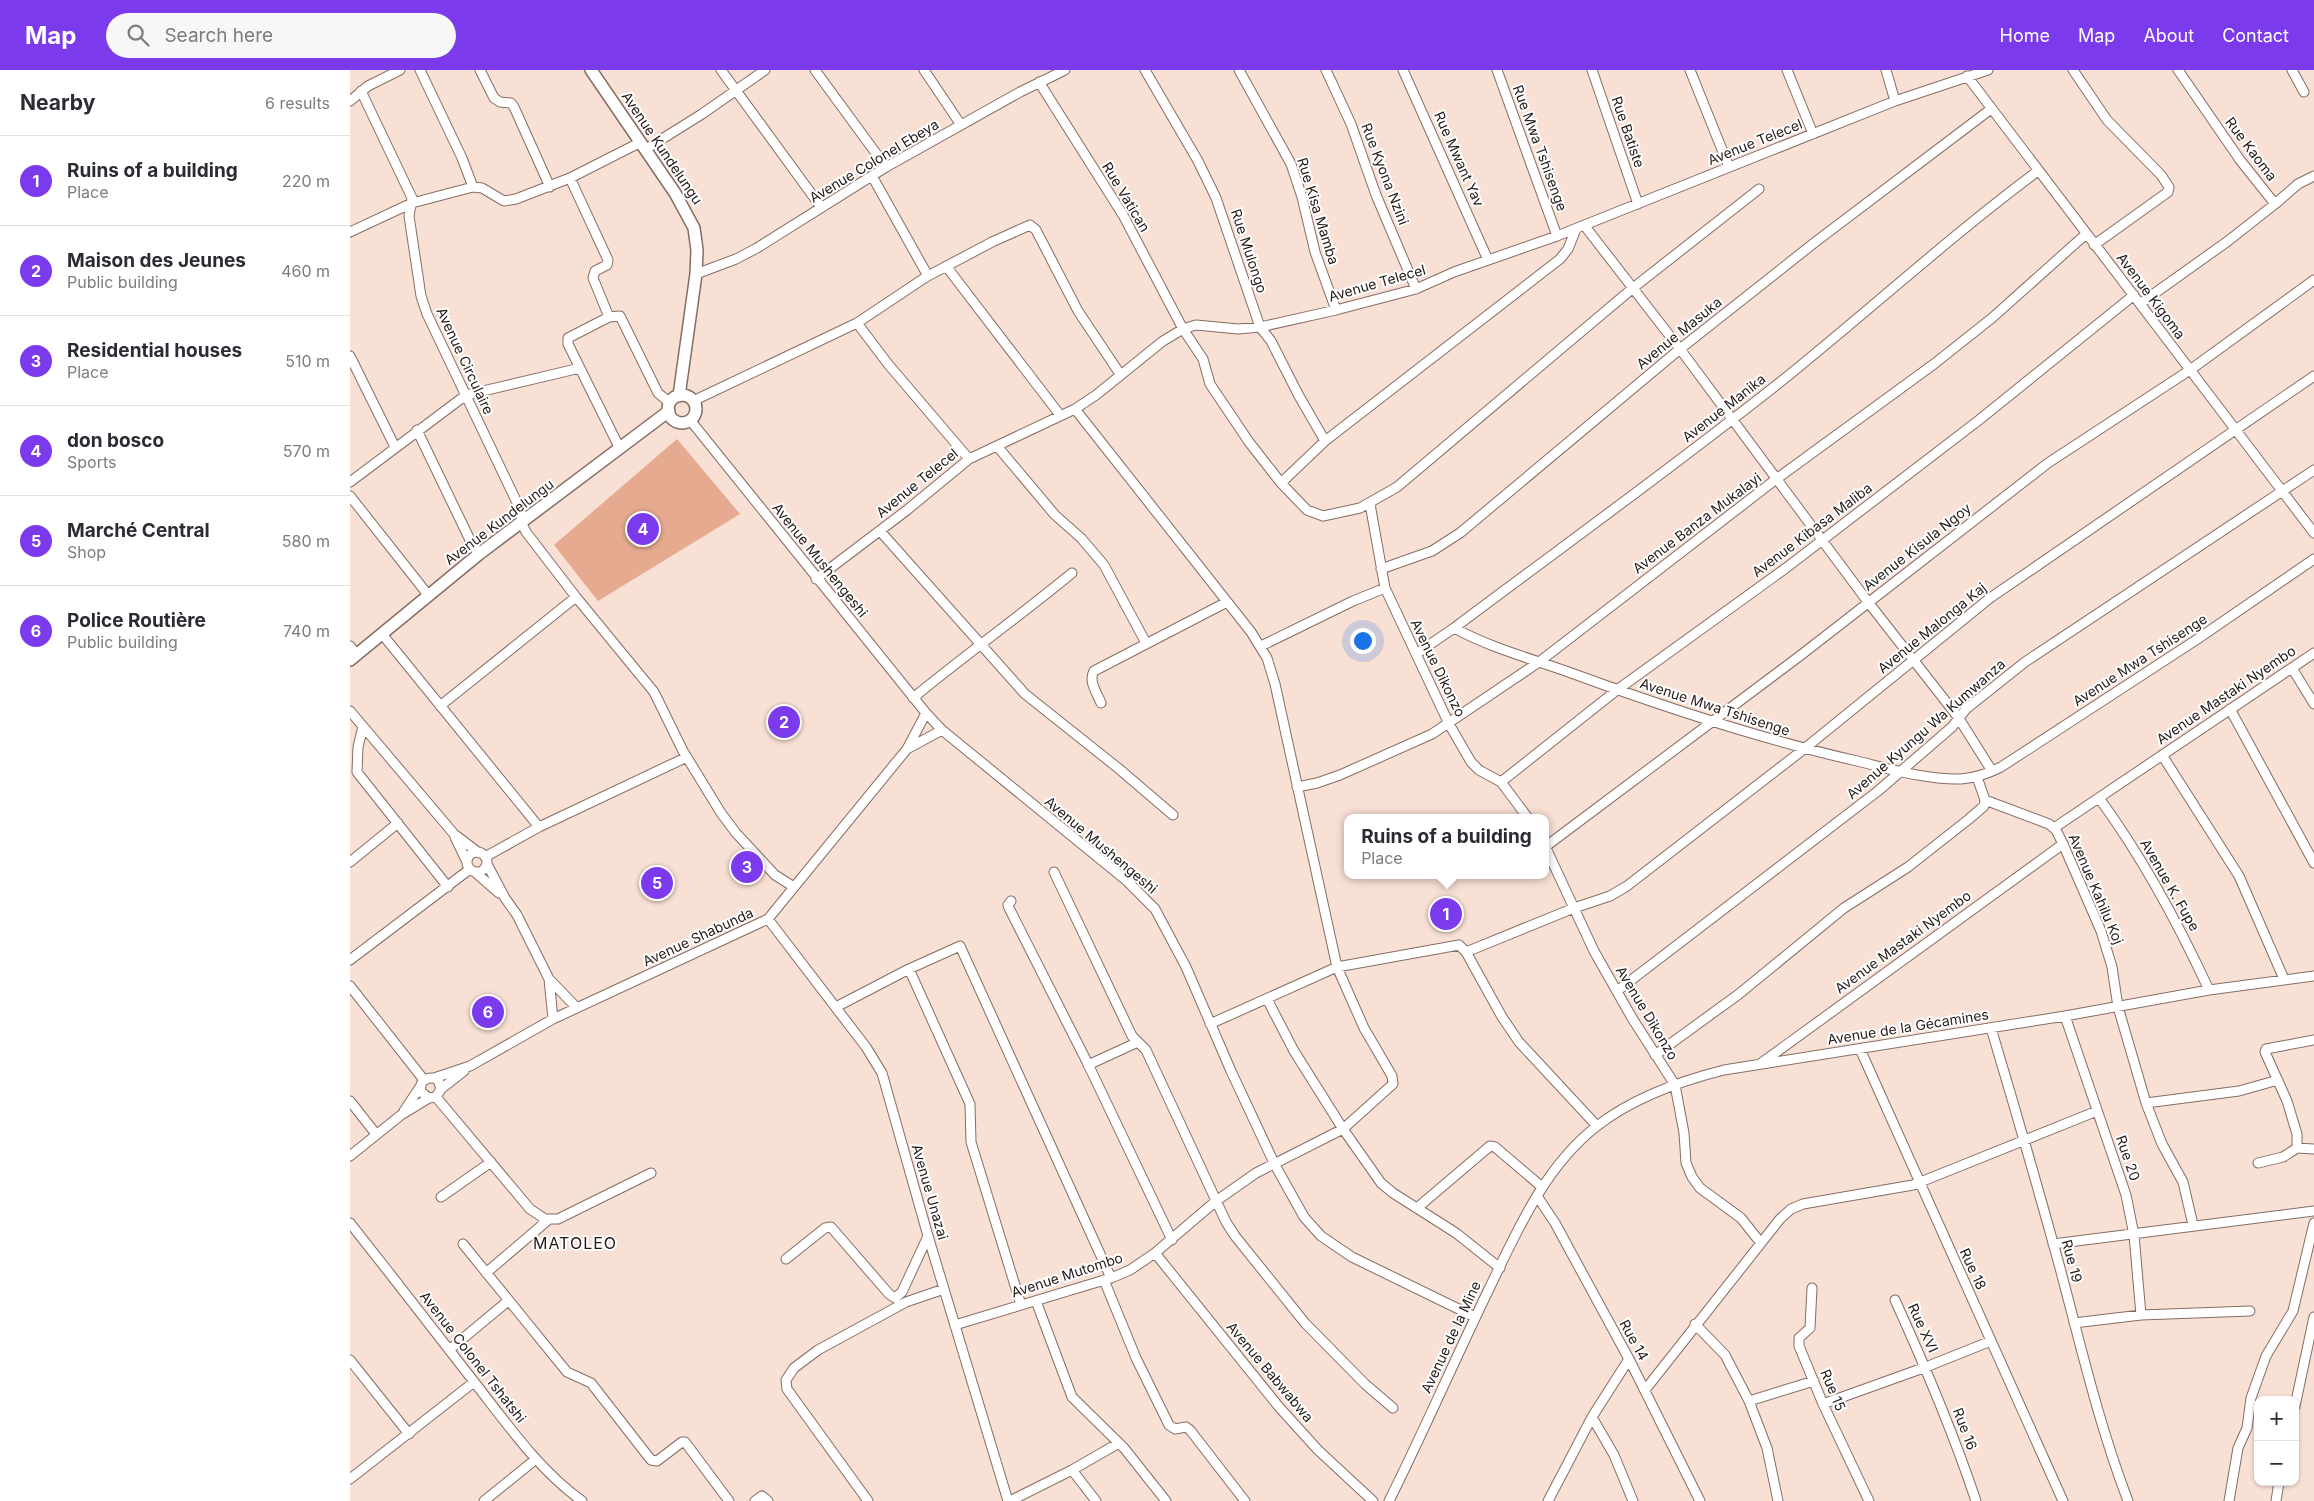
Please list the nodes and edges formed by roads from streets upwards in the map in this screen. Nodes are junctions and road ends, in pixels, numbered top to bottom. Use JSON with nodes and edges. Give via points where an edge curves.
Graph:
{"nodes":[{"id":1,"x":399,"y":70,"type":"edge"},
{"id":2,"x":420,"y":70,"type":"edge"},
{"id":3,"x":480,"y":70,"type":"edge"},
{"id":4,"x":591,"y":70,"type":"edge"},
{"id":5,"x":721,"y":70,"type":"edge"},
{"id":6,"x":765,"y":70,"type":"edge"},
{"id":7,"x":816,"y":70,"type":"edge"},
{"id":8,"x":924,"y":70,"type":"edge"},
{"id":9,"x":1065,"y":70,"type":"edge"},
{"id":10,"x":1145,"y":70,"type":"edge"},
{"id":11,"x":1239,"y":70,"type":"edge"},
{"id":12,"x":1326,"y":70,"type":"edge"},
{"id":13,"x":1403,"y":70,"type":"edge"},
{"id":14,"x":1497,"y":70,"type":"edge"},
{"id":15,"x":1592,"y":70,"type":"edge"},
{"id":16,"x":1690,"y":70,"type":"edge"},
{"id":17,"x":1787,"y":70,"type":"edge"},
{"id":18,"x":1886,"y":70,"type":"edge"},
{"id":19,"x":2073,"y":70,"type":"edge"},
{"id":20,"x":2178,"y":70,"type":"edge"},
{"id":21,"x":2292,"y":70,"type":"edge"},
{"id":22,"x":1983,"y":71,"type":"edge"},
{"id":23,"x":1967,"y":76,"type":"junction"},
{"id":24,"x":1039,"y":82,"type":"junction"},
{"id":25,"x":361,"y":91,"type":"junction"},
{"id":26,"x":736,"y":91,"type":"junction"},
{"id":27,"x":2304,"y":92,"type":"dead end"},
{"id":28,"x":350,"y":101,"type":"edge"},
{"id":29,"x":1895,"y":101,"type":"junction"},
{"id":30,"x":1991,"y":108,"type":"junction"},
{"id":31,"x":961,"y":125,"type":"junction"},
{"id":32,"x":1813,"y":134,"type":"junction"},
{"id":33,"x":644,"y":145,"type":"junction"},
{"id":34,"x":886,"y":167,"type":"junction"},
{"id":35,"x":1729,"y":167,"type":"junction"},
{"id":36,"x":2038,"y":171,"type":"junction"},
{"id":37,"x":872,"y":176,"type":"junction"},
{"id":38,"x":2314,"y":176,"type":"edge"},
{"id":39,"x":570,"y":178,"type":"junction"},
{"id":40,"x":472,"y":187,"type":"junction"},
{"id":41,"x":550,"y":187,"type":"junction"},
{"id":42,"x":1759,"y":188,"type":"dead end"},
{"id":43,"x":412,"y":203,"type":"junction"},
{"id":44,"x":1638,"y":204,"type":"junction"},
{"id":45,"x":2274,"y":204,"type":"junction"},
{"id":46,"x":821,"y":207,"type":"junction"},
{"id":47,"x":1580,"y":227,"type":"junction"},
{"id":48,"x":350,"y":232,"type":"edge"},
{"id":49,"x":2086,"y":234,"type":"junction"},
{"id":50,"x":1557,"y":236,"type":"junction"},
{"id":51,"x":2094,"y":244,"type":"junction"},
{"id":52,"x":1488,"y":260,"type":"junction"},
{"id":53,"x":946,"y":266,"type":"junction"},
{"id":54,"x":696,"y":274,"type":"junction"},
{"id":55,"x":928,"y":276,"type":"junction"},
{"id":56,"x":2314,"y":280,"type":"edge"},
{"id":57,"x":1633,"y":288,"type":"junction"},
{"id":58,"x":1416,"y":289,"type":"junction"},
{"id":59,"x":2134,"y":295,"type":"junction"},
{"id":60,"x":2141,"y":303,"type":"junction"},
{"id":61,"x":1336,"y":310,"type":"junction"},
{"id":62,"x":610,"y":317,"type":"junction"},
{"id":63,"x":857,"y":323,"type":"junction"},
{"id":64,"x":1260,"y":327,"type":"junction"},
{"id":65,"x":1183,"y":328,"type":"junction"},
{"id":66,"x":1680,"y":349,"type":"junction"},
{"id":67,"x":350,"y":356,"type":"edge"},
{"id":68,"x":580,"y":368,"type":"junction"},
{"id":69,"x":2190,"y":370,"type":"junction"},
{"id":70,"x":1120,"y":374,"type":"junction"},
{"id":71,"x":2314,"y":376,"type":"edge"},
{"id":72,"x":466,"y":395,"type":"junction"},
{"id":73,"x":693,"y":401,"type":"junction"},
{"id":74,"x":672,"y":403,"type":"junction"},
{"id":75,"x":1075,"y":409,"type":"junction"},
{"id":76,"x":1060,"y":415,"type":"junction"},
{"id":77,"x":690,"y":420,"type":"junction"},
{"id":78,"x":1731,"y":421,"type":"junction"},
{"id":79,"x":417,"y":430,"type":"junction"},
{"id":80,"x":2236,"y":430,"type":"junction"},
{"id":81,"x":1325,"y":441,"type":"junction"},
{"id":82,"x":997,"y":446,"type":"junction"},
{"id":83,"x":395,"y":447,"type":"junction"},
{"id":84,"x":620,"y":449,"type":"junction"},
{"id":85,"x":969,"y":459,"type":"junction"},
{"id":86,"x":2314,"y":470,"type":"edge"},
{"id":87,"x":1775,"y":480,"type":"junction"},
{"id":88,"x":350,"y":482,"type":"edge"},
{"id":89,"x":1282,"y":483,"type":"junction"},
{"id":90,"x":2282,"y":491,"type":"junction"},
{"id":91,"x":350,"y":496,"type":"edge"},
{"id":92,"x":1370,"y":504,"type":"junction"},
{"id":93,"x":522,"y":524,"type":"junction"},
{"id":94,"x":880,"y":531,"type":"junction"},
{"id":95,"x":2314,"y":533,"type":"edge"},
{"id":96,"x":1822,"y":540,"type":"junction"},
{"id":97,"x":479,"y":554,"type":"junction"},
{"id":98,"x":2314,"y":559,"type":"edge"},
{"id":99,"x":1381,"y":569,"type":"junction"},
{"id":100,"x":1072,"y":573,"type":"dead end"},
{"id":101,"x":816,"y":579,"type":"junction"},
{"id":102,"x":1385,"y":588,"type":"junction"},
{"id":103,"x":429,"y":596,"type":"junction"},
{"id":104,"x":576,"y":597,"type":"junction"},
{"id":105,"x":1227,"y":602,"type":"junction"},
{"id":106,"x":1868,"y":602,"type":"junction"},
{"id":107,"x":1454,"y":628,"type":"junction"},
{"id":108,"x":382,"y":634,"type":"junction"},
{"id":109,"x":1146,"y":643,"type":"junction"},
{"id":110,"x":979,"y":644,"type":"junction"},
{"id":111,"x":1261,"y":646,"type":"junction"},
{"id":112,"x":2314,"y":653,"type":"edge"},
{"id":113,"x":352,"y":654,"type":"edge"},
{"id":114,"x":1416,"y":654,"type":"junction"},
{"id":115,"x":1913,"y":660,"type":"junction"},
{"id":116,"x":1539,"y":662,"type":"junction"},
{"id":117,"x":2292,"y":668,"type":"junction"},
{"id":118,"x":1617,"y":690,"type":"junction"},
{"id":119,"x":913,"y":698,"type":"junction"},
{"id":120,"x":1102,"y":703,"type":"dead end"},
{"id":121,"x":2314,"y":704,"type":"edge"},
{"id":122,"x":440,"y":706,"type":"junction"},
{"id":123,"x":2230,"y":709,"type":"junction"},
{"id":124,"x":350,"y":711,"type":"edge"},
{"id":125,"x":926,"y":713,"type":"junction"},
{"id":126,"x":1958,"y":717,"type":"junction"},
{"id":127,"x":1713,"y":723,"type":"junction"},
{"id":128,"x":1449,"y":724,"type":"junction"},
{"id":129,"x":363,"y":726,"type":"junction"},
{"id":130,"x":942,"y":730,"type":"junction"},
{"id":131,"x":907,"y":749,"type":"junction"},
{"id":132,"x":1804,"y":749,"type":"junction"},
{"id":133,"x":2162,"y":755,"type":"junction"},
{"id":134,"x":687,"y":757,"type":"junction"},
{"id":135,"x":1899,"y":771,"type":"junction"},
{"id":136,"x":1992,"y":771,"type":"junction"},
{"id":137,"x":353,"y":774,"type":"edge"},
{"id":138,"x":1977,"y":777,"type":"junction"},
{"id":139,"x":1501,"y":782,"type":"junction"},
{"id":140,"x":1297,"y":787,"type":"junction"},
{"id":141,"x":2099,"y":798,"type":"junction"},
{"id":142,"x":1985,"y":800,"type":"junction"},
{"id":143,"x":1525,"y":814,"type":"edge"},
{"id":144,"x":1173,"y":815,"type":"dead end"},
{"id":145,"x":398,"y":823,"type":"junction"},
{"id":146,"x":539,"y":827,"type":"junction"},
{"id":147,"x":2054,"y":828,"type":"junction"},
{"id":148,"x":454,"y":834,"type":"junction"},
{"id":149,"x":1549,"y":844,"type":"edge"},
{"id":150,"x":2063,"y":844,"type":"junction"},
{"id":151,"x":1549,"y":855,"type":"edge"},
{"id":152,"x":484,"y":858,"type":"junction"},
{"id":153,"x":350,"y":862,"type":"edge"},
{"id":154,"x":2314,"y":862,"type":"edge"},
{"id":155,"x":471,"y":868,"type":"junction"},
{"id":156,"x":1054,"y":872,"type":"dead end"},
{"id":157,"x":448,"y":887,"type":"junction"},
{"id":158,"x":794,"y":887,"type":"junction"},
{"id":159,"x":505,"y":898,"type":"junction"},
{"id":160,"x":1011,"y":901,"type":"dead end"},
{"id":161,"x":1574,"y":908,"type":"junction"},
{"id":162,"x":768,"y":919,"type":"junction"},
{"id":163,"x":1466,"y":952,"type":"junction"},
{"id":164,"x":350,"y":960,"type":"edge"},
{"id":165,"x":1337,"y":967,"type":"junction"},
{"id":166,"x":909,"y":969,"type":"junction"},
{"id":167,"x":2314,"y":976,"type":"edge"},
{"id":168,"x":549,"y":979,"type":"junction"},
{"id":169,"x":2284,"y":980,"type":"junction"},
{"id":170,"x":350,"y":986,"type":"edge"},
{"id":171,"x":2209,"y":990,"type":"junction"},
{"id":172,"x":1617,"y":991,"type":"junction"},
{"id":173,"x":1267,"y":999,"type":"junction"},
{"id":174,"x":2118,"y":1006,"type":"junction"},
{"id":175,"x":836,"y":1007,"type":"junction"},
{"id":176,"x":577,"y":1008,"type":"junction"},
{"id":177,"x":2065,"y":1016,"type":"junction"},
{"id":178,"x":553,"y":1019,"type":"junction"},
{"id":179,"x":1210,"y":1024,"type":"junction"},
{"id":180,"x":1991,"y":1028,"type":"junction"},
{"id":181,"x":2314,"y":1040,"type":"edge"},
{"id":182,"x":1138,"y":1042,"type":"junction"},
{"id":183,"x":1860,"y":1049,"type":"junction"},
{"id":184,"x":1655,"y":1054,"type":"junction"},
{"id":185,"x":1088,"y":1065,"type":"junction"},
{"id":186,"x":1759,"y":1065,"type":"junction"},
{"id":187,"x":470,"y":1066,"type":"junction"},
{"id":188,"x":434,"y":1078,"type":"junction"},
{"id":189,"x":2278,"y":1080,"type":"junction"},
{"id":190,"x":422,"y":1084,"type":"junction"},
{"id":191,"x":1675,"y":1085,"type":"junction"},
{"id":192,"x":435,"y":1095,"type":"junction"},
{"id":193,"x":350,"y":1101,"type":"edge"},
{"id":194,"x":2146,"y":1103,"type":"junction"},
{"id":195,"x":2097,"y":1111,"type":"junction"},
{"id":196,"x":401,"y":1115,"type":"junction"},
{"id":197,"x":1596,"y":1126,"type":"junction"},
{"id":198,"x":1344,"y":1129,"type":"junction"},
{"id":199,"x":376,"y":1134,"type":"junction"},
{"id":200,"x":2024,"y":1139,"type":"junction"},
{"id":201,"x":2297,"y":1148,"type":"junction"},
{"id":202,"x":2314,"y":1149,"type":"edge"},
{"id":203,"x":350,"y":1156,"type":"edge"},
{"id":204,"x":491,"y":1162,"type":"junction"},
{"id":205,"x":2258,"y":1163,"type":"dead end"},
{"id":206,"x":1275,"y":1165,"type":"junction"},
{"id":207,"x":651,"y":1173,"type":"dead end"},
{"id":208,"x":1918,"y":1183,"type":"junction"},
{"id":209,"x":1542,"y":1187,"type":"junction"},
{"id":210,"x":1537,"y":1196,"type":"junction"},
{"id":211,"x":441,"y":1197,"type":"dead end"},
{"id":212,"x":1216,"y":1201,"type":"junction"},
{"id":213,"x":1417,"y":1208,"type":"junction"},
{"id":214,"x":2314,"y":1211,"type":"edge"},
{"id":215,"x":548,"y":1220,"type":"junction"},
{"id":216,"x":350,"y":1222,"type":"edge"},
{"id":217,"x":2314,"y":1223,"type":"edge"},
{"id":218,"x":2192,"y":1225,"type":"junction"},
{"id":219,"x":2134,"y":1234,"type":"junction"},
{"id":220,"x":928,"y":1236,"type":"junction"},
{"id":221,"x":1172,"y":1240,"type":"junction"},
{"id":222,"x":1760,"y":1242,"type":"junction"},
{"id":223,"x":463,"y":1244,"type":"dead end"},
{"id":224,"x":2054,"y":1244,"type":"junction"},
{"id":225,"x":1155,"y":1253,"type":"junction"},
{"id":226,"x":786,"y":1259,"type":"dead end"},
{"id":227,"x":1500,"y":1268,"type":"junction"},
{"id":228,"x":486,"y":1273,"type":"junction"},
{"id":229,"x":1107,"y":1279,"type":"junction"},
{"id":230,"x":1812,"y":1288,"type":"dead end"},
{"id":231,"x":944,"y":1289,"type":"junction"},
{"id":232,"x":1895,"y":1300,"type":"dead end"},
{"id":233,"x":508,"y":1301,"type":"junction"},
{"id":234,"x":1036,"y":1301,"type":"junction"},
{"id":235,"x":1021,"y":1305,"type":"junction"},
{"id":236,"x":2250,"y":1311,"type":"dead end"},
{"id":237,"x":2141,"y":1315,"type":"junction"},
{"id":238,"x":1475,"y":1317,"type":"junction"},
{"id":239,"x":2314,"y":1317,"type":"edge"},
{"id":240,"x":2074,"y":1323,"type":"junction"},
{"id":241,"x":1695,"y":1324,"type":"junction"},
{"id":242,"x":955,"y":1325,"type":"junction"},
{"id":243,"x":1991,"y":1340,"type":"junction"},
{"id":244,"x":449,"y":1350,"type":"junction"},
{"id":245,"x":1629,"y":1359,"type":"junction"},
{"id":246,"x":350,"y":1360,"type":"edge"},
{"id":247,"x":1926,"y":1367,"type":"junction"},
{"id":248,"x":1814,"y":1380,"type":"junction"},
{"id":249,"x":474,"y":1382,"type":"junction"},
{"id":250,"x":1645,"y":1390,"type":"junction"},
{"id":251,"x":2297,"y":1396,"type":"edge"},
{"id":252,"x":1749,"y":1401,"type":"junction"},
{"id":253,"x":1823,"y":1404,"type":"junction"},
{"id":254,"x":1393,"y":1408,"type":"dead end"},
{"id":255,"x":1592,"y":1417,"type":"junction"},
{"id":256,"x":409,"y":1434,"type":"junction"},
{"id":257,"x":1119,"y":1443,"type":"junction"},
{"id":258,"x":536,"y":1459,"type":"junction"},
{"id":259,"x":1072,"y":1470,"type":"junction"},
{"id":260,"x":351,"y":1477,"type":"edge"},
{"id":261,"x":2278,"y":1486,"type":"edge"},
{"id":262,"x":484,"y":1501,"type":"edge"},
{"id":263,"x":582,"y":1501,"type":"edge"},
{"id":264,"x":730,"y":1501,"type":"edge"},
{"id":265,"x":755,"y":1501,"type":"edge"},
{"id":266,"x":768,"y":1501,"type":"edge"},
{"id":267,"x":868,"y":1501,"type":"edge"},
{"id":268,"x":1009,"y":1501,"type":"edge"},
{"id":269,"x":1096,"y":1501,"type":"edge"},
{"id":270,"x":1166,"y":1501,"type":"edge"},
{"id":271,"x":1245,"y":1501,"type":"edge"},
{"id":272,"x":1373,"y":1501,"type":"edge"},
{"id":273,"x":1389,"y":1501,"type":"edge"},
{"id":274,"x":1548,"y":1501,"type":"edge"},
{"id":275,"x":1633,"y":1501,"type":"edge"},
{"id":276,"x":1700,"y":1501,"type":"edge"},
{"id":277,"x":1778,"y":1501,"type":"edge"},
{"id":278,"x":1869,"y":1501,"type":"edge"},
{"id":279,"x":1976,"y":1501,"type":"edge"},
{"id":280,"x":2063,"y":1501,"type":"edge"},
{"id":281,"x":2128,"y":1501,"type":"edge"},
{"id":282,"x":2229,"y":1501,"type":"edge"},
{"id":283,"x":2276,"y":1501,"type":"edge"}],
"edges":[{"from":1,"to":25,"type":"street"},
{"from":2,"to":40,"type":"street","via":[[462,158]]},
{"from":3,"to":41,"type":"street","via":[[494,98],[514,107]]},
{"from":4,"to":33,"type":"street","name":"Avenue Kundelungu"},
{"from":5,"to":26,"type":"street"},
{"from":6,"to":26,"type":"street"},
{"from":7,"to":34,"type":"street"},
{"from":8,"to":31,"type":"street"},
{"from":9,"to":24,"type":"street","name":"Avenue Colonel Ebeya"},
{"from":10,"to":64,"type":"street","name":"Rue Mulongo","via":[[1216,198]]},
{"from":11,"to":61,"type":"street","name":"Rue Kisa Mamba","via":[[1291,164]]},
{"from":12,"to":58,"type":"street","name":"Rue Kyona Nzini","via":[[1351,124],[1376,195]]},
{"from":13,"to":52,"type":"street","name":"Rue Mwant Yav"},
{"from":14,"to":50,"type":"street","name":"Rue Mwa Tshisenge"},
{"from":15,"to":44,"type":"street","name":"Rue Batiste"},
{"from":16,"to":35,"type":"street"},
{"from":17,"to":32,"type":"street"},
{"from":18,"to":29,"type":"street"},
{"from":19,"to":51,"type":"street","via":[[2104,116],[2169,187],[2168,192]]},
{"from":20,"to":45,"type":"street","name":"Rue Kaoma"},
{"from":21,"to":27,"type":"street"},
{"from":22,"to":23,"type":"street","name":"Avenue Telecel"},
{"from":23,"to":29,"type":"street","name":"Avenue Telecel"},
{"from":23,"to":30,"type":"street","name":"Avenue Kigoma"},
{"from":24,"to":31,"type":"street","name":"Avenue Colonel Ebeya"},
{"from":24,"to":65,"type":"street","name":"Rue Vatican","via":[[1123,215]]},
{"from":25,"to":28,"type":"street"},
{"from":25,"to":43,"type":"street"},
{"from":26,"to":33,"type":"street"},
{"from":26,"to":46,"type":"street"},
{"from":29,"to":32,"type":"street","name":"Avenue Telecel"},
{"from":30,"to":36,"type":"street","name":"Avenue Kigoma"},
{"from":30,"to":66,"type":"street","name":"Avenue Masuka"},
{"from":31,"to":34,"type":"street","name":"Avenue Colonel Ebeya"},
{"from":32,"to":35,"type":"street","name":"Avenue Telecel"},
{"from":33,"to":39,"type":"street"},
{"from":33,"to":54,"type":"street","name":"Avenue Kundelungu","via":[[690,218],[695,236]]},
{"from":34,"to":37,"type":"street","name":"Avenue Colonel Ebeya"},
{"from":35,"to":44,"type":"street","name":"Avenue Telecel"},
{"from":36,"to":49,"type":"street","name":"Avenue Kigoma"},
{"from":36,"to":78,"type":"street","name":"Avenue Manika","via":[[1964,228]]},
{"from":37,"to":46,"type":"street","name":"Avenue Colonel Ebeya"},
{"from":37,"to":55,"type":"street"},
{"from":38,"to":45,"type":"street","name":"Rue Kaoma","via":[[2298,184]]},
{"from":39,"to":41,"type":"street"},
{"from":39,"to":62,"type":"street","via":[[609,261],[595,271],[593,278]]},
{"from":40,"to":41,"type":"street","via":[[482,188],[507,201]]},
{"from":40,"to":43,"type":"street"},
{"from":42,"to":57,"type":"street","name":"Rue Vatican"},
{"from":43,"to":48,"type":"street"},
{"from":43,"to":72,"type":"street","name":"Avenue Circulaire","via":[[409,216],[423,304]]},
{"from":44,"to":47,"type":"street","name":"Avenue Telecel"},
{"from":45,"to":60,"type":"street"},
{"from":46,"to":54,"type":"street","name":"Avenue Colonel Ebeya","via":[[752,251]]},
{"from":47,"to":50,"type":"street","name":"Avenue Telecel"},
{"from":47,"to":57,"type":"street"},
{"from":47,"to":81,"type":"street","via":[[1560,259]]},
{"from":49,"to":51,"type":"street","name":"Avenue Kigoma"},
{"from":49,"to":87,"type":"street","name":"Avenue Banza Mukalayi","via":[[1992,318],[1934,364]]},
{"from":50,"to":52,"type":"street","name":"Avenue Telecel"},
{"from":51,"to":59,"type":"street","name":"Avenue Kigoma"},
{"from":52,"to":58,"type":"street","name":"Avenue Telecel"},
{"from":53,"to":55,"type":"street"},
{"from":53,"to":70,"type":"street","via":[[1012,232],[1032,226],[1078,311]]},
{"from":53,"to":76,"type":"street"},
{"from":54,"to":74,"type":"street","name":"Avenue Kundelungu"},
{"from":55,"to":63,"type":"street"},
{"from":56,"to":69,"type":"street","name":"Avenue Kisula Ngoy"},
{"from":57,"to":66,"type":"street"},
{"from":57,"to":92,"type":"street","name":"Rue Vatican","via":[[1397,487]]},
{"from":58,"to":61,"type":"street","name":"Avenue Telecel"},
{"from":59,"to":60,"type":"street","name":"Avenue Kigoma"},
{"from":59,"to":96,"type":"street","name":"Avenue Kibasa Maliba","via":[[1979,420]]},
{"from":60,"to":69,"type":"street","name":"Avenue Kigoma"},
{"from":61,"to":64,"type":"street","name":"Avenue Telecel"},
{"from":62,"to":68,"type":"street","via":[[568,338]]},
{"from":62,"to":74,"type":"street","via":[[618,315],[624,321],[658,393]]},
{"from":63,"to":73,"type":"street"},
{"from":63,"to":85,"type":"street"},
{"from":64,"to":65,"type":"street","name":"Avenue Telecel"},
{"from":64,"to":81,"type":"street","name":"Rue Mulongo","via":[[1271,341]]},
{"from":65,"to":70,"type":"street","name":"Avenue Telecel"},
{"from":65,"to":89,"type":"street","name":"Rue Vatican","via":[[1203,359],[1210,384],[1249,442]]},
{"from":66,"to":78,"type":"street"},
{"from":66,"to":99,"type":"street","name":"Avenue Masuka","via":[[1460,533],[1432,551]]},
{"from":67,"to":83,"type":"street"},
{"from":68,"to":72,"type":"street"},
{"from":68,"to":84,"type":"street"},
{"from":69,"to":80,"type":"street","name":"Avenue Kigoma"},
{"from":69,"to":106,"type":"street","name":"Avenue Kisula Ngoy","via":[[2048,463]]},
{"from":70,"to":75,"type":"street","name":"Avenue Telecel"},
{"from":71,"to":80,"type":"street","name":"Avenue Malonga Kaj"},
{"from":72,"to":79,"type":"street"},
{"from":72,"to":93,"type":"street","name":"Avenue Circulaire","via":[[521,511]]},
{"from":73,"to":74,"type":"street","via":[[687,396]]},
{"from":73,"to":77,"type":"street","via":[[695,411]]},
{"from":74,"to":77,"type":"street","via":[[671,417],[680,423]]},
{"from":74,"to":84,"type":"street","name":"Avenue Kundelungu"},
{"from":75,"to":76,"type":"street","name":"Avenue Telecel"},
{"from":75,"to":105,"type":"street"},
{"from":76,"to":82,"type":"street","name":"Avenue Telecel"},
{"from":77,"to":101,"type":"street","name":"Avenue Mushengeshi"},
{"from":78,"to":87,"type":"street"},
{"from":78,"to":107,"type":"street","name":"Avenue Manika"},
{"from":79,"to":83,"type":"street"},
{"from":79,"to":97,"type":"street"},
{"from":80,"to":90,"type":"street","name":"Avenue Kigoma"},
{"from":80,"to":115,"type":"street","name":"Avenue Malonga Kaj","via":[[1990,598]]},
{"from":81,"to":89,"type":"street"},
{"from":82,"to":85,"type":"street","name":"Avenue Telecel"},
{"from":82,"to":109,"type":"street","via":[[1055,515],[1104,565]]},
{"from":83,"to":88,"type":"street"},
{"from":84,"to":93,"type":"street","name":"Avenue Kundelungu"},
{"from":85,"to":94,"type":"street","name":"Avenue Telecel"},
{"from":86,"to":90,"type":"street","name":"Avenue Kyungu Wa Kumwanza"},
{"from":87,"to":96,"type":"street"},
{"from":87,"to":116,"type":"street","name":"Avenue Banza Mukalayi"},
{"from":89,"to":92,"type":"street","name":"Rue Vatican","via":[[1307,510],[1319,515]]},
{"from":90,"to":95,"type":"street","name":"Avenue Kigoma"},
{"from":90,"to":126,"type":"street","name":"Avenue Kyungu Wa Kumwanza","via":[[2053,642],[1994,685]]},
{"from":91,"to":103,"type":"street"},
{"from":92,"to":99,"type":"street","name":"Avenue Dikonzo"},
{"from":93,"to":97,"type":"street","name":"Avenue Kundelungu"},
{"from":93,"to":104,"type":"street","name":"Avenue Circulaire"},
{"from":94,"to":101,"type":"street","name":"Avenue Telecel"},
{"from":94,"to":110,"type":"street"},
{"from":96,"to":106,"type":"street"},
{"from":96,"to":118,"type":"street","name":"Avenue Kibasa Maliba"},
{"from":97,"to":103,"type":"street","name":"Avenue Kundelungu"},
{"from":98,"to":136,"type":"street","name":"Avenue Mwa Tshisenge","via":[[2196,640]]},
{"from":99,"to":102,"type":"street","name":"Avenue Dikonzo"},
{"from":100,"to":110,"type":"street"},
{"from":101,"to":119,"type":"street","name":"Avenue Mushengeshi"},
{"from":102,"to":111,"type":"street"},
{"from":102,"to":114,"type":"street","name":"Avenue Dikonzo"},
{"from":103,"to":108,"type":"street","name":"Avenue Kundelungu"},
{"from":104,"to":122,"type":"street"},
{"from":104,"to":134,"type":"street","name":"Avenue Circulaire","via":[[654,692]]},
{"from":105,"to":109,"type":"street"},
{"from":105,"to":111,"type":"street"},
{"from":106,"to":115,"type":"street"},
{"from":106,"to":127,"type":"street","name":"Avenue Kisula Ngoy"},
{"from":107,"to":114,"type":"street","name":"Avenue Manika"},
{"from":107,"to":116,"type":"street","name":"Avenue Mwa Tshisenge","via":[[1496,649]]},
{"from":108,"to":113,"type":"street","name":"Avenue Kundelungu"},
{"from":108,"to":122,"type":"street"},
{"from":109,"to":120,"type":"street","via":[[1092,674],[1092,682]]},
{"from":110,"to":119,"type":"street"},
{"from":110,"to":144,"type":"street","via":[[1025,694]]},
{"from":111,"to":140,"type":"street","via":[[1275,684]]},
{"from":112,"to":117,"type":"street","name":"Avenue Mastaki Nyembo"},
{"from":114,"to":128,"type":"street","name":"Avenue Dikonzo"},
{"from":115,"to":126,"type":"street"},
{"from":115,"to":132,"type":"street","name":"Avenue Malonga Kaj"},
{"from":116,"to":118,"type":"street","name":"Avenue Mwa Tshisenge"},
{"from":116,"to":128,"type":"street","name":"Avenue Banza Mukalayi"},
{"from":117,"to":121,"type":"street"},
{"from":117,"to":123,"type":"street","name":"Avenue Mastaki Nyembo"},
{"from":118,"to":127,"type":"street","name":"Avenue Mwa Tshisenge"},
{"from":118,"to":139,"type":"street","name":"Avenue Kibasa Maliba"},
{"from":119,"to":125,"type":"street","name":"Avenue Mushengeshi"},
{"from":122,"to":146,"type":"street"},
{"from":123,"to":133,"type":"street","name":"Avenue Mastaki Nyembo"},
{"from":123,"to":154,"type":"street"},
{"from":124,"to":129,"type":"street"},
{"from":125,"to":130,"type":"street","name":"Avenue Mushengeshi"},
{"from":125,"to":131,"type":"street"},
{"from":126,"to":135,"type":"street","name":"Avenue Kyungu Wa Kumwanza","via":[[1947,731]]},
{"from":126,"to":136,"type":"street"},
{"from":127,"to":132,"type":"street","name":"Avenue Mwa Tshisenge"},
{"from":127,"to":149,"type":"street","name":"Avenue Kisula Ngoy"},
{"from":128,"to":139,"type":"street","name":"Avenue Dikonzo","via":[[1471,762]]},
{"from":128,"to":140,"type":"street","name":"Avenue Banza Mukalayi","via":[[1380,758],[1317,783]]},
{"from":129,"to":137,"type":"street"},
{"from":129,"to":148,"type":"street"},
{"from":130,"to":131,"type":"street"},
{"from":130,"to":179,"type":"street","name":"Avenue Mushengeshi","via":[[1127,881],[1155,909],[1186,967]]},
{"from":131,"to":158,"type":"street","name":"Avenue Shabunda"},
{"from":132,"to":135,"type":"street","name":"Avenue Mwa Tshisenge"},
{"from":132,"to":161,"type":"street","name":"Avenue Malonga Kaj","via":[[1627,886],[1610,896]]},
{"from":133,"to":141,"type":"street","name":"Avenue Mastaki Nyembo"},
{"from":133,"to":169,"type":"street","via":[[2239,876]]},
{"from":134,"to":146,"type":"street"},
{"from":134,"to":158,"type":"street","name":"Avenue Circulaire","via":[[736,833],[775,875]]},
{"from":135,"to":138,"type":"street","name":"Avenue Mwa Tshisenge","via":[[1959,779]]},
{"from":135,"to":172,"type":"street","name":"Avenue Kyungu Wa Kumwanza","via":[[1855,809]]},
{"from":136,"to":138,"type":"street","name":"Avenue Mwa Tshisenge"},
{"from":137,"to":145,"type":"street"},
{"from":138,"to":142,"type":"street"},
{"from":139,"to":143,"type":"street","name":"Avenue Dikonzo"},
{"from":140,"to":165,"type":"street"},
{"from":141,"to":147,"type":"street","name":"Avenue Mastaki Nyembo"},
{"from":141,"to":171,"type":"street","name":"Avenue K. Fupe","via":[[2172,914]]},
{"from":142,"to":147,"type":"street","name":"Avenue Kahilu Koj","via":[[2046,822]]},
{"from":142,"to":184,"type":"street","via":[[1984,806],[1915,861],[1844,908],[1739,994]]},
{"from":145,"to":153,"type":"street"},
{"from":145,"to":157,"type":"street"},
{"from":146,"to":152,"type":"street"},
{"from":147,"to":150,"type":"street","name":"Avenue Kahilu Koj"},
{"from":148,"to":152,"type":"street"},
{"from":148,"to":155,"type":"street"},
{"from":150,"to":174,"type":"street","name":"Avenue Kahilu Koj","via":[[2101,931],[2112,967]]},
{"from":150,"to":186,"type":"street","name":"Avenue Mastaki Nyembo"},
{"from":151,"to":161,"type":"street","name":"Avenue Dikonzo"},
{"from":152,"to":155,"type":"street","via":[[483,870]]},
{"from":152,"to":155,"type":"street","via":[[471,855]]},
{"from":152,"to":159,"type":"street"},
{"from":155,"to":157,"type":"street"},
{"from":155,"to":159,"type":"street"},
{"from":156,"to":182,"type":"street","via":[[1116,1004]]},
{"from":157,"to":164,"type":"street"},
{"from":158,"to":162,"type":"street","name":"Avenue Shabunda"},
{"from":159,"to":168,"type":"street","via":[[520,920]]},
{"from":160,"to":185,"type":"street","via":[[1009,908]]},
{"from":161,"to":163,"type":"street","name":"Avenue Malonga Kaj"},
{"from":161,"to":172,"type":"street","name":"Avenue Dikonzo"},
{"from":162,"to":175,"type":"street","name":"Avenue Unazai"},
{"from":162,"to":176,"type":"street","name":"Avenue Shabunda"},
{"from":163,"to":165,"type":"street","via":[[1456,944]]},
{"from":163,"to":197,"type":"street","via":[[1519,1042]]},
{"from":165,"to":173,"type":"street"},
{"from":165,"to":198,"type":"street","name":"Avenue Mutombo","via":[[1364,1028],[1394,1080],[1390,1088]]},
{"from":166,"to":175,"type":"street"},
{"from":166,"to":229,"type":"street","via":[[960,946]]},
{"from":166,"to":235,"type":"street","via":[[970,1104],[971,1142]]},
{"from":167,"to":169,"type":"street","name":"Avenue de la Gécamines"},
{"from":168,"to":176,"type":"street"},
{"from":168,"to":178,"type":"street"},
{"from":169,"to":171,"type":"street","name":"Avenue de la Gécamines"},
{"from":170,"to":190,"type":"street"},
{"from":171,"to":174,"type":"street","name":"Avenue de la Gécamines"},
{"from":172,"to":184,"type":"street","name":"Avenue Dikonzo"},
{"from":173,"to":179,"type":"street"},
{"from":173,"to":198,"type":"street","via":[[1294,1051]]},
{"from":174,"to":177,"type":"street","name":"Avenue de la Gécamines"},
{"from":174,"to":194,"type":"street","name":"Avenue Kahilu Koj"},
{"from":175,"to":220,"type":"street","name":"Avenue Unazai","via":[[882,1073]]},
{"from":176,"to":178,"type":"street","name":"Avenue Shabunda"},
{"from":177,"to":180,"type":"street","name":"Avenue de la Gécamines"},
{"from":177,"to":195,"type":"street","name":"Rue 20"},
{"from":178,"to":187,"type":"street","name":"Avenue Shabunda"},
{"from":179,"to":206,"type":"street","name":"Avenue Mushengeshi"},
{"from":180,"to":183,"type":"street","name":"Avenue de la Gécamines"},
{"from":180,"to":200,"type":"street","name":"Rue 19"},
{"from":181,"to":189,"type":"street","via":[[2265,1050]]},
{"from":182,"to":185,"type":"street"},
{"from":182,"to":212,"type":"street","via":[[1146,1050]]},
{"from":183,"to":186,"type":"street","name":"Avenue de la Gécamines"},
{"from":183,"to":208,"type":"street","name":"Rue 18"},
{"from":184,"to":191,"type":"street","name":"Avenue Dikonzo"},
{"from":185,"to":221,"type":"street"},
{"from":186,"to":191,"type":"street","name":"Avenue de la Gécamines","via":[[1724,1070]]},
{"from":187,"to":188,"type":"street"},
{"from":187,"to":192,"type":"street"},
{"from":188,"to":190,"type":"street"},
{"from":188,"to":192,"type":"street","via":[[438,1080]]},
{"from":189,"to":194,"type":"street","via":[[2239,1091]]},
{"from":189,"to":201,"type":"street","via":[[2293,1120]]},
{"from":190,"to":192,"type":"street","via":[[421,1092]]},
{"from":190,"to":196,"type":"street"},
{"from":191,"to":197,"type":"street","name":"Avenue de la Gécamines","via":[[1629,1106]]},
{"from":191,"to":222,"type":"street","via":[[1686,1163],[1692,1177],[1700,1188],[1741,1218]]},
{"from":192,"to":196,"type":"street"},
{"from":192,"to":204,"type":"street"},
{"from":193,"to":199,"type":"street"},
{"from":194,"to":218,"type":"street","name":"Avenue Kahilu Koj","via":[[2162,1144],[2183,1182]]},
{"from":195,"to":200,"type":"street"},
{"from":195,"to":219,"type":"street","name":"Rue 20","via":[[2121,1177]]},
{"from":196,"to":199,"type":"street"},
{"from":197,"to":209,"type":"street","name":"Avenue de la Gécamines"},
{"from":198,"to":206,"type":"street","name":"Avenue Mutombo"},
{"from":198,"to":213,"type":"street","via":[[1381,1183]]},
{"from":199,"to":203,"type":"street"},
{"from":200,"to":208,"type":"street"},
{"from":200,"to":224,"type":"street","name":"Rue 19"},
{"from":201,"to":202,"type":"street"},
{"from":201,"to":205,"type":"street","via":[[2283,1157]]},
{"from":204,"to":211,"type":"street"},
{"from":204,"to":215,"type":"street","via":[[530,1209]]},
{"from":206,"to":212,"type":"street","name":"Avenue Mutombo","via":[[1256,1173]]},
{"from":206,"to":238,"type":"street","name":"Avenue Mushengeshi","via":[[1304,1217],[1327,1240],[1352,1257]]},
{"from":207,"to":215,"type":"street","via":[[558,1219]]},
{"from":208,"to":222,"type":"street","via":[[1803,1204],[1787,1212]]},
{"from":208,"to":243,"type":"street","name":"Rue 18"},
{"from":209,"to":210,"type":"street","name":"Avenue de la Mine"},
{"from":209,"to":213,"type":"street","via":[[1490,1146]]},
{"from":210,"to":227,"type":"street","name":"Avenue de la Mine"},
{"from":210,"to":245,"type":"street","name":"Rue 14"},
{"from":212,"to":221,"type":"street","name":"Avenue Mutombo"},
{"from":212,"to":254,"type":"street","via":[[1235,1236],[1305,1323]]},
{"from":213,"to":227,"type":"street","via":[[1456,1233]]},
{"from":214,"to":218,"type":"street"},
{"from":215,"to":228,"type":"street"},
{"from":216,"to":244,"type":"street","name":"Avenue Colonel Tshatshi"},
{"from":217,"to":282,"type":"street","via":[[2292,1311],[2266,1356],[2251,1398]]},
{"from":218,"to":219,"type":"street"},
{"from":219,"to":224,"type":"street"},
{"from":219,"to":237,"type":"street","name":"Rue 20"},
{"from":220,"to":226,"type":"street","via":[[902,1292],[895,1298],[831,1227],[827,1226]]},
{"from":220,"to":231,"type":"street","name":"Avenue Unazai"},
{"from":221,"to":225,"type":"street","name":"Avenue Mutombo"},
{"from":222,"to":241,"type":"street"},
{"from":223,"to":228,"type":"street"},
{"from":224,"to":240,"type":"street","name":"Rue 19"},
{"from":225,"to":229,"type":"street","name":"Avenue Mutombo","via":[[1130,1270]]},
{"from":225,"to":272,"type":"street","name":"Avenue Babwabwa","via":[[1279,1407],[1318,1450]]},
{"from":227,"to":238,"type":"street","name":"Avenue de la Mine"},
{"from":228,"to":233,"type":"street"},
{"from":229,"to":234,"type":"street","name":"Avenue Mutombo"},
{"from":229,"to":271,"type":"street","via":[[1136,1358],[1169,1425],[1175,1429],[1186,1427],[1190,1430]]},
{"from":230,"to":248,"type":"street","name":"Rue 15","via":[[1810,1328],[1798,1341]]},
{"from":231,"to":242,"type":"street","name":"Avenue Unazai"},
{"from":231,"to":267,"type":"street","via":[[906,1302],[818,1350],[794,1368],[786,1380],[787,1390]]},
{"from":232,"to":247,"type":"street","name":"Rue XVI"},
{"from":233,"to":244,"type":"street"},
{"from":233,"to":264,"type":"street","via":[[567,1372],[591,1383],[651,1460],[658,1461],[684,1442]]},
{"from":234,"to":235,"type":"street","name":"Avenue Mutombo"},
{"from":234,"to":257,"type":"street","via":[[1069,1392],[1075,1402]]},
{"from":235,"to":242,"type":"street","name":"Avenue Mutombo"},
{"from":236,"to":237,"type":"street"},
{"from":237,"to":240,"type":"street"},
{"from":238,"to":273,"type":"street","name":"Avenue de la Mine"},
{"from":239,"to":251,"type":"street"},
{"from":240,"to":281,"type":"street","name":"Rue 19","via":[[2112,1461]]},
{"from":241,"to":250,"type":"street"},
{"from":241,"to":252,"type":"street","via":[[1725,1355]]},
{"from":242,"to":268,"type":"street","name":"Avenue Unazai"},
{"from":243,"to":247,"type":"street"},
{"from":243,"to":280,"type":"street","name":"Rue 18"},
{"from":244,"to":249,"type":"street","name":"Avenue Colonel Tshatshi"},
{"from":245,"to":250,"type":"street","name":"Rue 14"},
{"from":245,"to":255,"type":"street"},
{"from":246,"to":256,"type":"street"},
{"from":247,"to":253,"type":"street"},
{"from":247,"to":279,"type":"street","name":"Rue 16"},
{"from":248,"to":252,"type":"street"},
{"from":248,"to":253,"type":"street","name":"Rue 15"},
{"from":249,"to":256,"type":"street"},
{"from":249,"to":258,"type":"street","name":"Avenue Colonel Tshatshi"},
{"from":250,"to":276,"type":"street","name":"Rue 14"},
{"from":252,"to":277,"type":"street","via":[[1767,1448]]},
{"from":253,"to":278,"type":"street","name":"Rue 15"},
{"from":255,"to":274,"type":"street"},
{"from":255,"to":275,"type":"street","via":[[1614,1456]]},
{"from":256,"to":260,"type":"street"},
{"from":257,"to":259,"type":"street"},
{"from":257,"to":270,"type":"street"},
{"from":258,"to":262,"type":"street"},
{"from":258,"to":263,"type":"street","name":"Avenue Colonel Tshatshi"},
{"from":259,"to":268,"type":"street"},
{"from":259,"to":269,"type":"street"},
{"from":261,"to":283,"type":"street"},
{"from":265,"to":266,"type":"street","via":[[762,1496]]}]}
